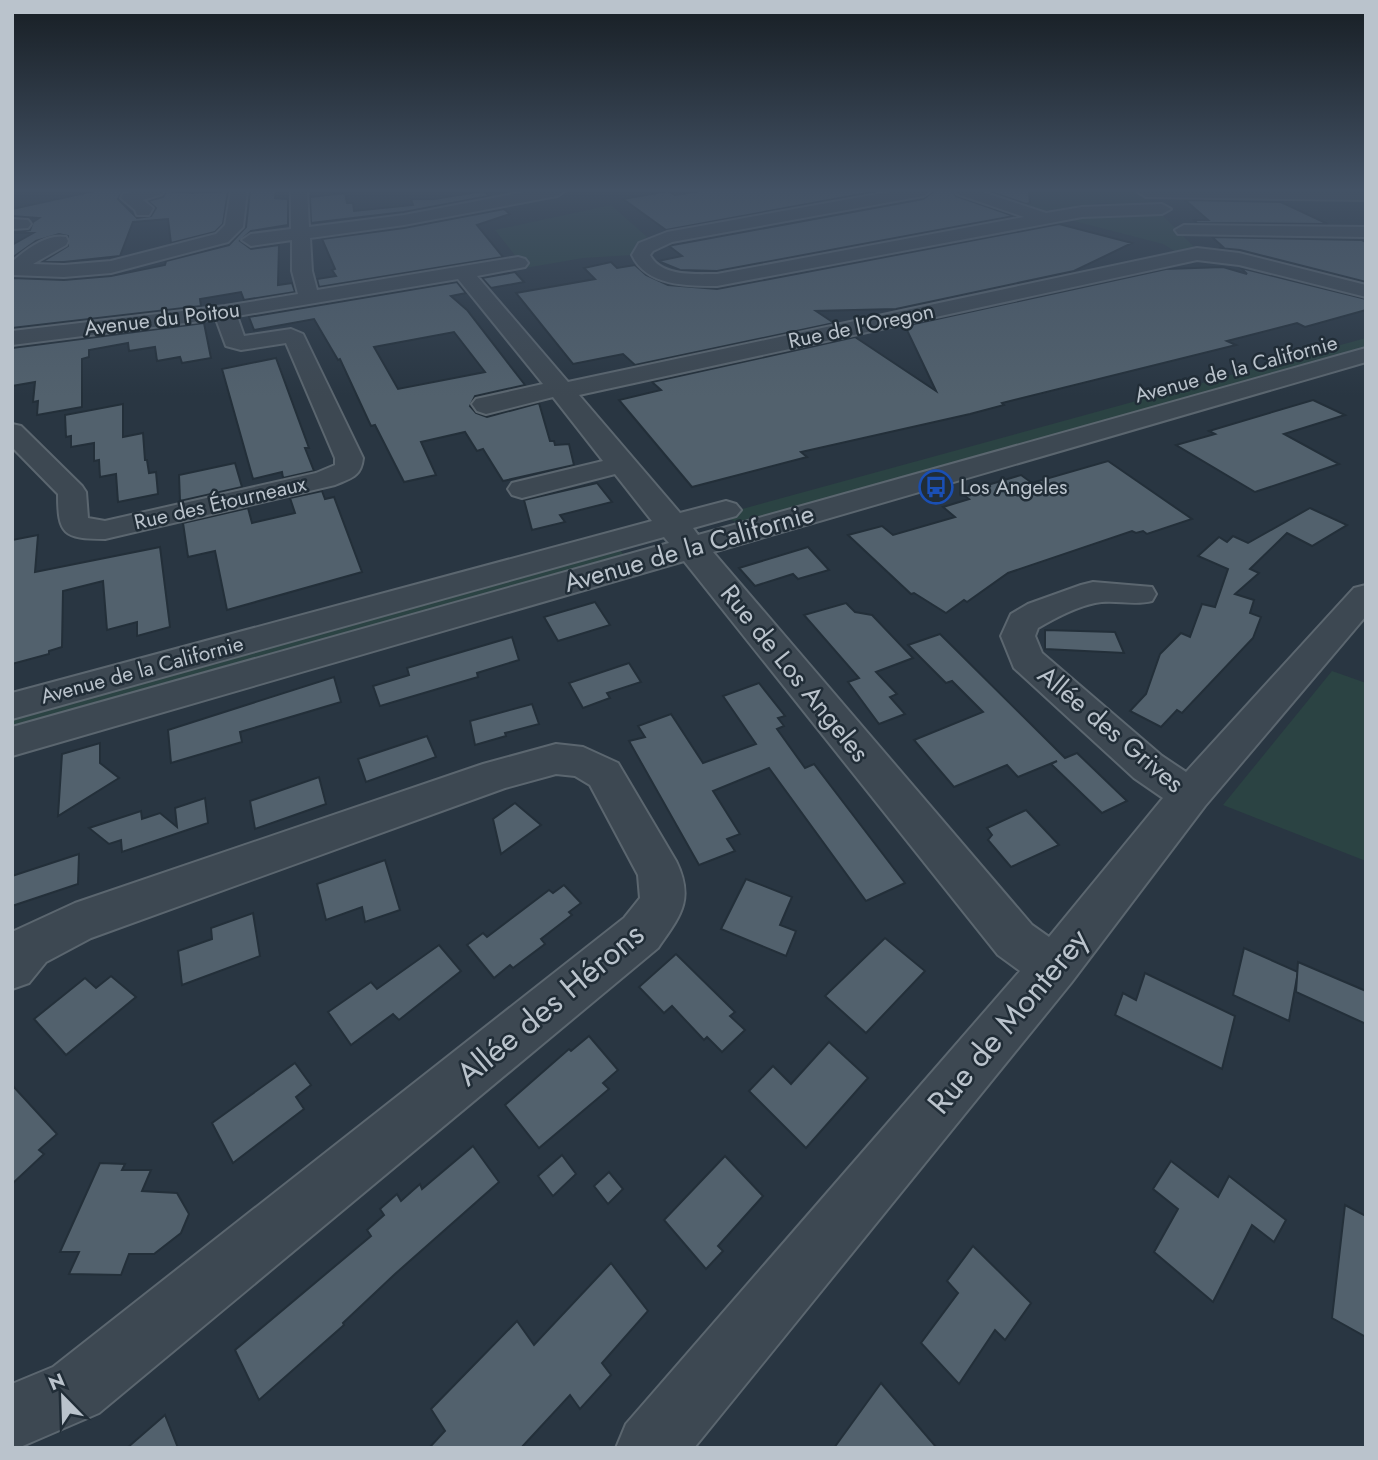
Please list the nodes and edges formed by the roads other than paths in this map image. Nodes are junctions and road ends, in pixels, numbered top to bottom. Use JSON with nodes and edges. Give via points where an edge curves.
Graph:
{"nodes":[{"id":1,"x":141,"y":259,"type":"edge"},
{"id":2,"x":302,"y":259,"type":"edge"},
{"id":3,"x":642,"y":259,"type":"edge"},
{"id":4,"x":829,"y":259,"type":"edge"},
{"id":5,"x":1180,"y":259,"type":"edge"},
{"id":6,"x":1240,"y":259,"type":"edge"},
{"id":7,"x":518,"y":263,"type":"dead end"},
{"id":8,"x":454,"y":267,"type":"junction"},
{"id":9,"x":14,"y":269,"type":"edge"},
{"id":10,"x":1366,"y":292,"type":"edge"},
{"id":11,"x":309,"y":298,"type":"junction"},
{"id":12,"x":225,"y":312,"type":"junction"},
{"id":13,"x":1366,"y":334,"type":"edge"},
{"id":14,"x":12,"y":338,"type":"edge"},
{"id":15,"x":1366,"y":355,"type":"edge"},
{"id":16,"x":561,"y":389,"type":"junction"},
{"id":17,"x":486,"y":406,"type":"dead end"},
{"id":18,"x":12,"y":432,"type":"edge"},
{"id":19,"x":623,"y":464,"type":"junction"},
{"id":20,"x":522,"y":489,"type":"dead end"},
{"id":21,"x":681,"y":536,"type":"junction"},
{"id":22,"x":1140,"y":594,"type":"dead end"},
{"id":23,"x":1366,"y":595,"type":"edge"},
{"id":24,"x":12,"y":706,"type":"edge"},
{"id":25,"x":12,"y":742,"type":"edge"},
{"id":26,"x":1190,"y":795,"type":"junction"},
{"id":27,"x":12,"y":967,"type":"edge"},
{"id":28,"x":1054,"y":967,"type":"junction"},
{"id":29,"x":12,"y":1417,"type":"edge"},
{"id":30,"x":650,"y":1448,"type":"edge"}],
"edges":[{"from":1,"to":9,"type":"street","via":[[64,271]]},
{"from":2,"to":11,"type":"street"},
{"from":3,"to":4,"type":"street","via":[[664,274],[717,280]]},
{"from":5,"to":16,"type":"street","name":"Rue de l'Oregon"},
{"from":6,"to":10,"type":"street","name":"Rue de l'Oregon"},
{"from":7,"to":8,"type":"street","name":"Avenue du Poitou"},
{"from":8,"to":11,"type":"street","name":"Avenue du Poitou"},
{"from":8,"to":16,"type":"street","name":"Rue de Los Angeles"},
{"from":11,"to":12,"type":"street","name":"Avenue du Poitou"},
{"from":12,"to":14,"type":"street","name":"Avenue du Poitou"},
{"from":12,"to":18,"type":"street","name":"Rue des Étourneaux","via":[[234,341],[291,336],[349,458],[348,469],[325,479],[105,530],[85,530],[73,522],[72,492]]},
{"from":13,"to":21,"type":"street","name":"Avenue de la Californie"},
{"from":15,"to":21,"type":"street","name":"Avenue de la Californie"},
{"from":16,"to":17,"type":"street","name":"Rue de l'Oregon"},
{"from":16,"to":19,"type":"street","name":"Rue de Los Angeles"},
{"from":19,"to":20,"type":"street"},
{"from":19,"to":21,"type":"street","name":"Rue de Los Angeles"},
{"from":21,"to":24,"type":"street","name":"Avenue de la Californie"},
{"from":21,"to":25,"type":"street","name":"Avenue de la Californie"},
{"from":21,"to":28,"type":"street","name":"Rue de Los Angeles","via":[[1015,940]]},
{"from":22,"to":26,"type":"street","name":"Allée des Grives","via":[[1093,592],[1023,622],[1018,636],[1027,659],[1148,767]]},
{"from":23,"to":26,"type":"street","name":"Rue de Monterey"},
{"from":26,"to":28,"type":"street","name":"Rue de Monterey"},
{"from":27,"to":29,"type":"street","name":"Allée des Hérons","via":[[29,947],[75,923],[497,775],[556,759],[583,762],[604,774],[660,874],[663,903],[641,933],[76,1390]]},
{"from":28,"to":30,"type":"street","name":"Rue de Monterey"}]}
